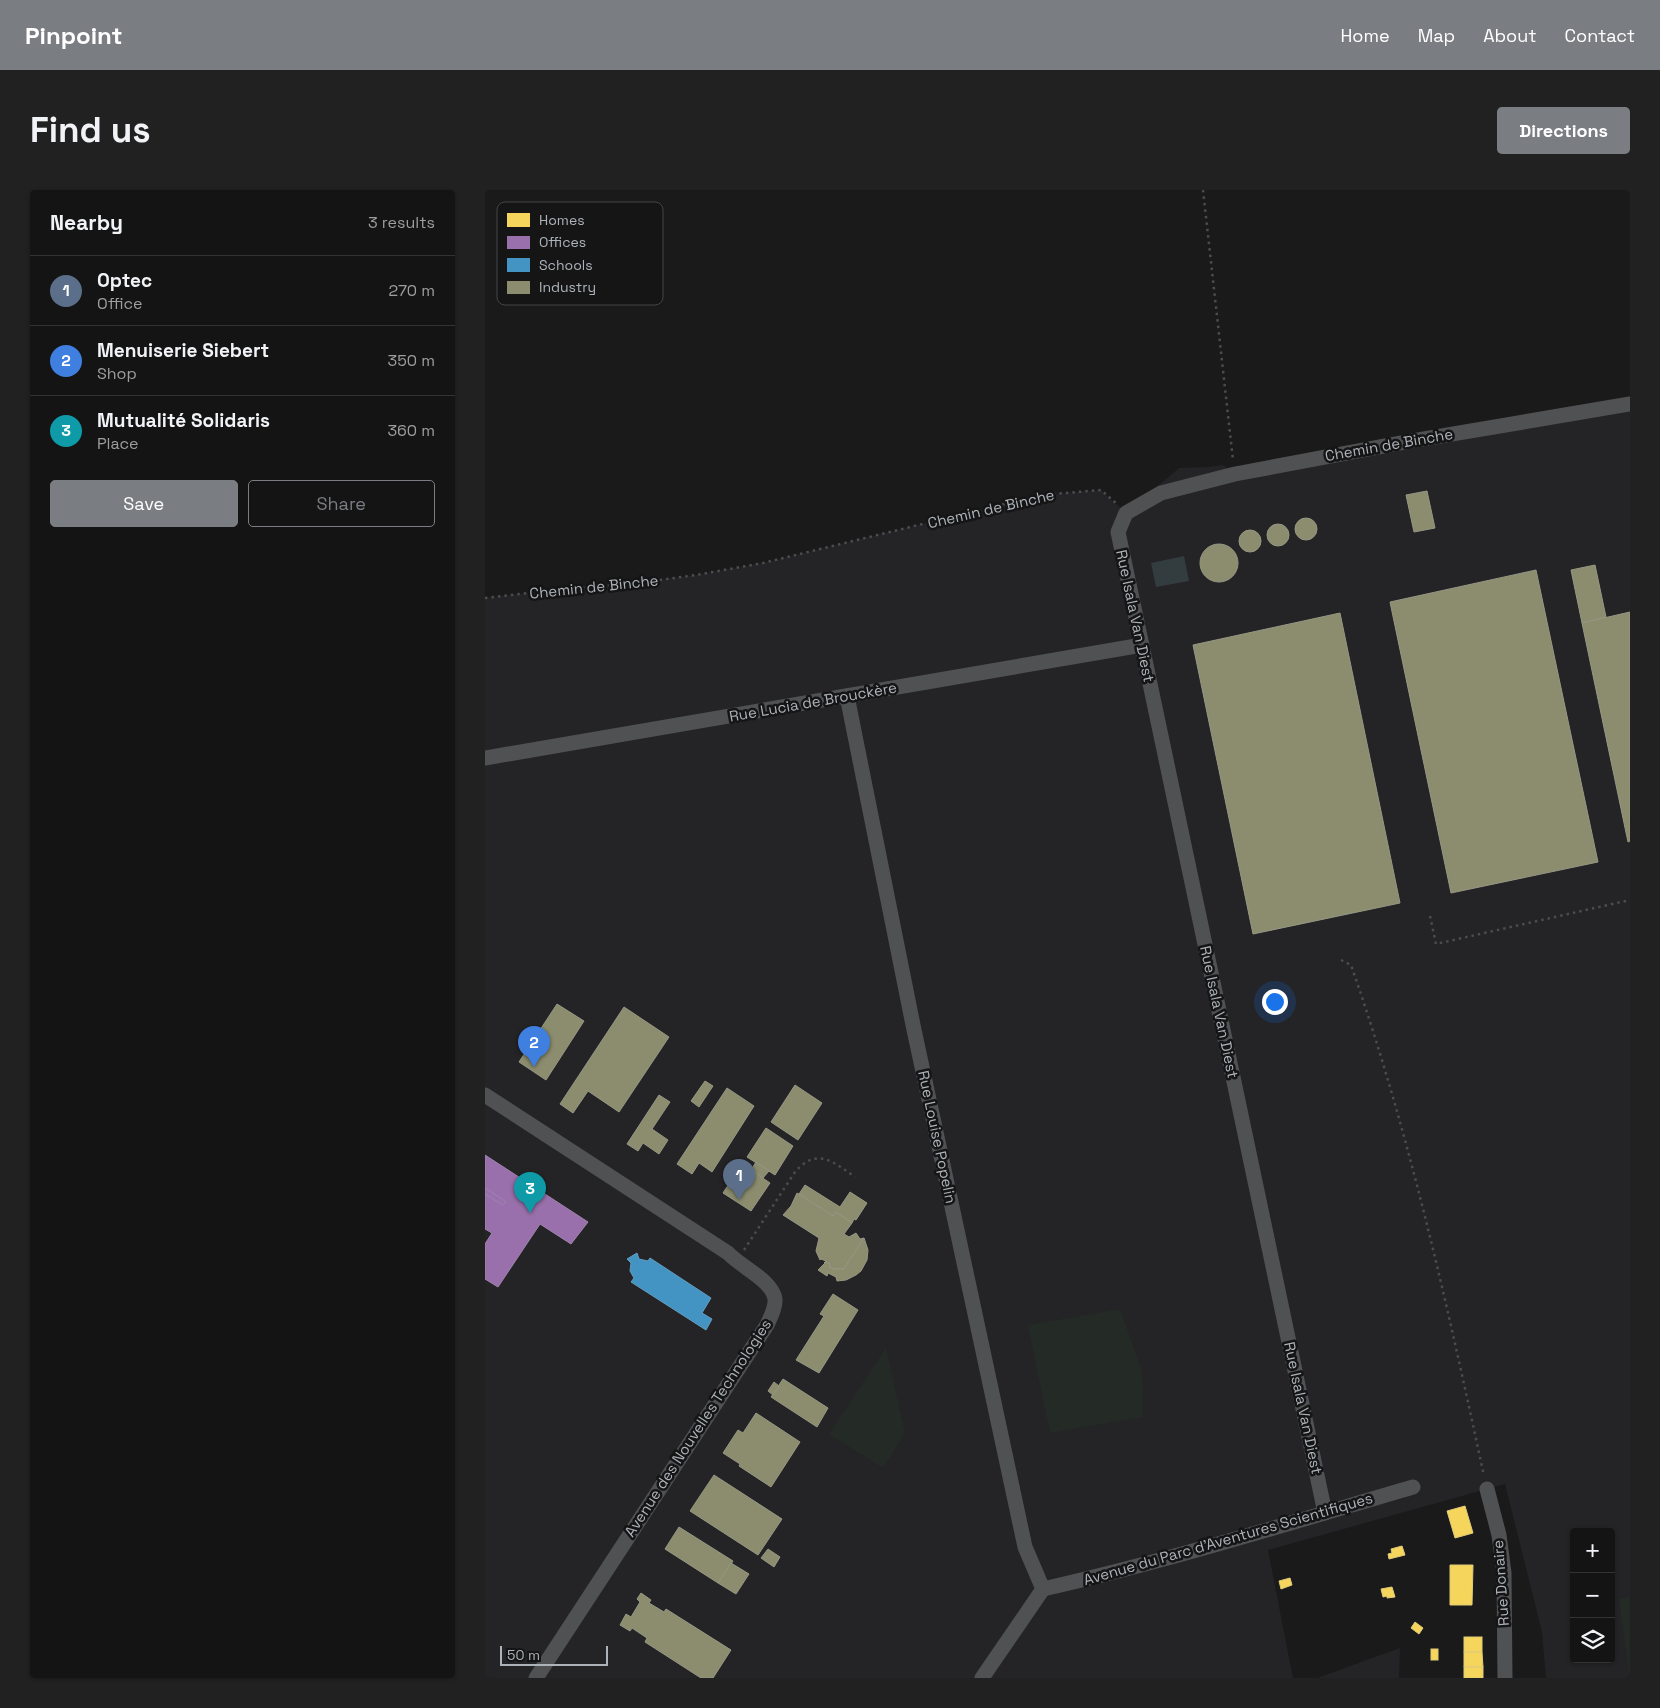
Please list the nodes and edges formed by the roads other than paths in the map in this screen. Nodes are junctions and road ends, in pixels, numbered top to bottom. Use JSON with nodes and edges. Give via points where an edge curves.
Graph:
{"nodes":[{"id":1,"x":1630,"y":404,"type":"edge"},
{"id":2,"x":1126,"y":513,"type":"joint"},
{"id":3,"x":1142,"y":645,"type":"junction"},
{"id":4,"x":847,"y":696,"type":"junction"},
{"id":5,"x":485,"y":758,"type":"edge"},
{"id":6,"x":485,"y":1095,"type":"edge"},
{"id":7,"x":1413,"y":1486,"type":"dead end"},
{"id":8,"x":1487,"y":1490,"type":"road end"},
{"id":9,"x":1325,"y":1512,"type":"junction"},
{"id":10,"x":1043,"y":1590,"type":"junction"},
{"id":11,"x":536,"y":1678,"type":"edge"},
{"id":12,"x":982,"y":1678,"type":"edge"},
{"id":13,"x":1505,"y":1678,"type":"edge"}],
"edges":[{"from":1,"to":2,"type":"street","name":"Chemin de Binche","via":[[1235,474],[1161,493]]},
{"from":2,"to":3,"type":"street","name":"Rue Isala Van Diest","via":[[1117,532]]},
{"from":3,"to":4,"type":"street","name":"Rue Lucia de Brouckère"},
{"from":3,"to":9,"type":"street","name":"Rue Isala Van Diest"},
{"from":4,"to":5,"type":"street","name":"Rue Lucia de Brouckère"},
{"from":4,"to":10,"type":"street","name":"Rue Louise Popelin","via":[[913,1025],[1025,1547]]},
{"from":6,"to":11,"type":"street","name":"Avenue des Nouvelles Technologies","via":[[728,1254],[761,1278],[771,1289],[775,1300],[767,1325]]},
{"from":7,"to":9,"type":"street","name":"Avenue du Parc d'Aventures Scientifiques"},
{"from":8,"to":13,"type":"street","name":"Rue Donaire","via":[[1499,1535],[1504,1573]]},
{"from":9,"to":10,"type":"street","name":"Avenue du Parc d'Aventures Scientifiques","via":[[1264,1532]]},
{"from":10,"to":12,"type":"street"}]}
